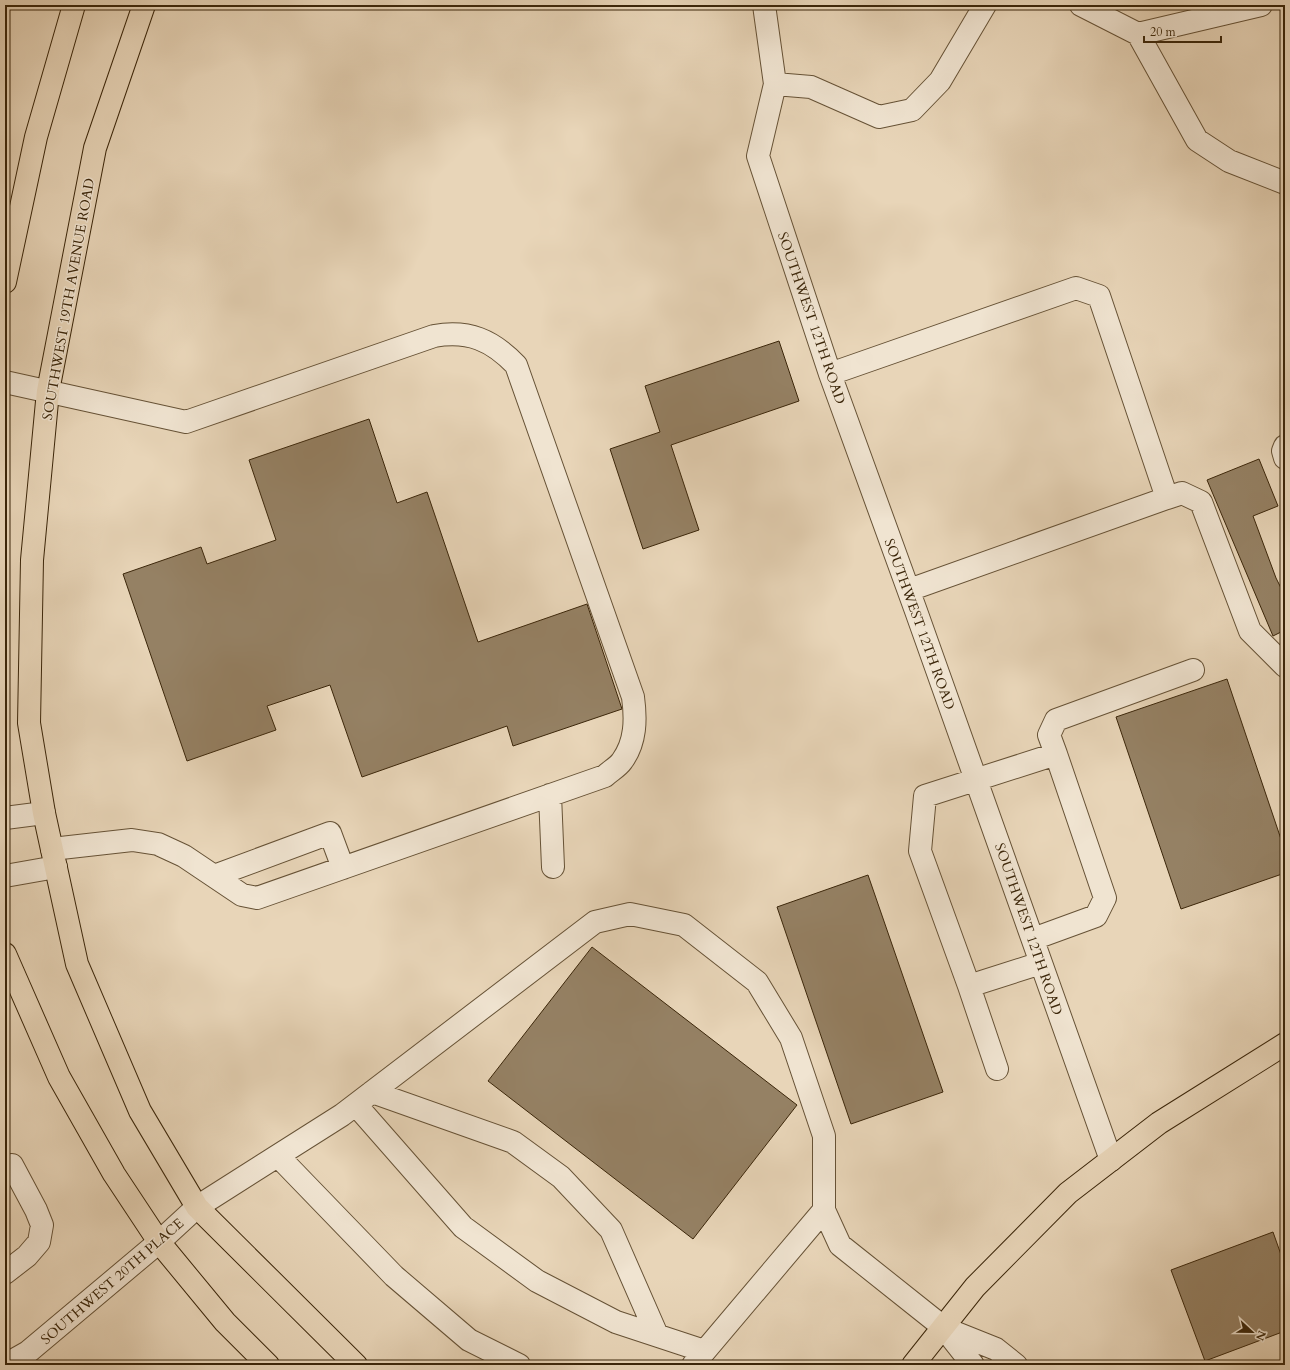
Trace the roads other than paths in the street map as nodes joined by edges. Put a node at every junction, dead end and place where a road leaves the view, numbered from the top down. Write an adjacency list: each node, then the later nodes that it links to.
1 (74, 5): 10 (main road)
2 (144, 5): 13 (main road, SOUTHWEST 19TH AVENUE ROAD)
3 (764, 5): 8 (street)
4 (985, 5): 8 (street)
5 (1081, 5): 7 (street)
6 (1261, 5): 7 (street)
7 (1138, 34): 9 (street)
8 (775, 84): 11 (street, SOUTHWEST 12TH ROAD)
9 (1285, 183)
10 (5, 282)
11 (830, 374): 16 (street); 17 (street, SOUTHWEST 12TH ROAD)
12 (5, 382): 13 (street)
13 (48, 391): 22 (street); 23 (main road, SOUTHWEST 19TH AVENUE ROAD)
14 (1285, 446): 15 (street)
15 (1285, 458)
16 (1167, 498): 17 (street); 18 (street)
17 (909, 590): 21 (street, SOUTHWEST 12TH ROAD)
18 (1285, 666)
19 (1192, 670): 20 (street)
20 (1056, 754): 21 (street); 30 (street)
21 (976, 779): 30 (street, SOUTHWEST 12TH ROAD); 33 (street)
22 (550, 795): 26 (street); 27 (street)
23 (44, 813): 24 (street); 25 (main road, SOUTHWEST 19TH AVENUE ROAD)
24 (5, 818)
25 (54, 858): 28 (street); 29 (street); 40 (main road, SOUTHWEST 19TH AVENUE ROAD)
26 (552, 867)
27 (343, 868): 29 (street); 29 (street)
28 (5, 876)
29 (214, 876)
30 (1033, 939): 32 (street, SOUTHWEST 12TH ROAD)
31 (5, 954): 42 (main road)
32 (1041, 963): 33 (street); 38 (street, SOUTHWEST 12TH ROAD)
33 (969, 986): 35 (street)
34 (1285, 1044): 38 (main road)
35 (997, 1069)
36 (364, 1099): 37 (street, SOUTHWEST 20TH PLACE); 41 (street, SOUTHWEST 20TH PLACE); 45 (street); 45 (street)
37 (278, 1156): 40 (street, SOUTHWEST 20TH PLACE); 51 (street)
38 (1111, 1160): 44 (main road)
39 (12, 1165): 43 (street)
40 (197, 1207): 42 (street, SOUTHWEST 20TH PLACE); 50 (main road, SOUTHWEST 19TH AVENUE ROAD)
41 (824, 1210): 44 (street); 46 (street)
42 (159, 1242): 47 (street, SOUTHWEST 20TH PLACE); 49 (main road)
43 (5, 1272)
44 (943, 1327): 52 (main road); 53 (street); 54 (street)
45 (657, 1336): 46 (street)
46 (699, 1358)
47 (31, 1359): 48 (street, SOUTHWEST 20TH PLACE)
48 (5, 1365)
49 (268, 1365)
50 (356, 1365)
51 (518, 1365)
52 (913, 1365)
53 (973, 1365)
54 (1016, 1365)

